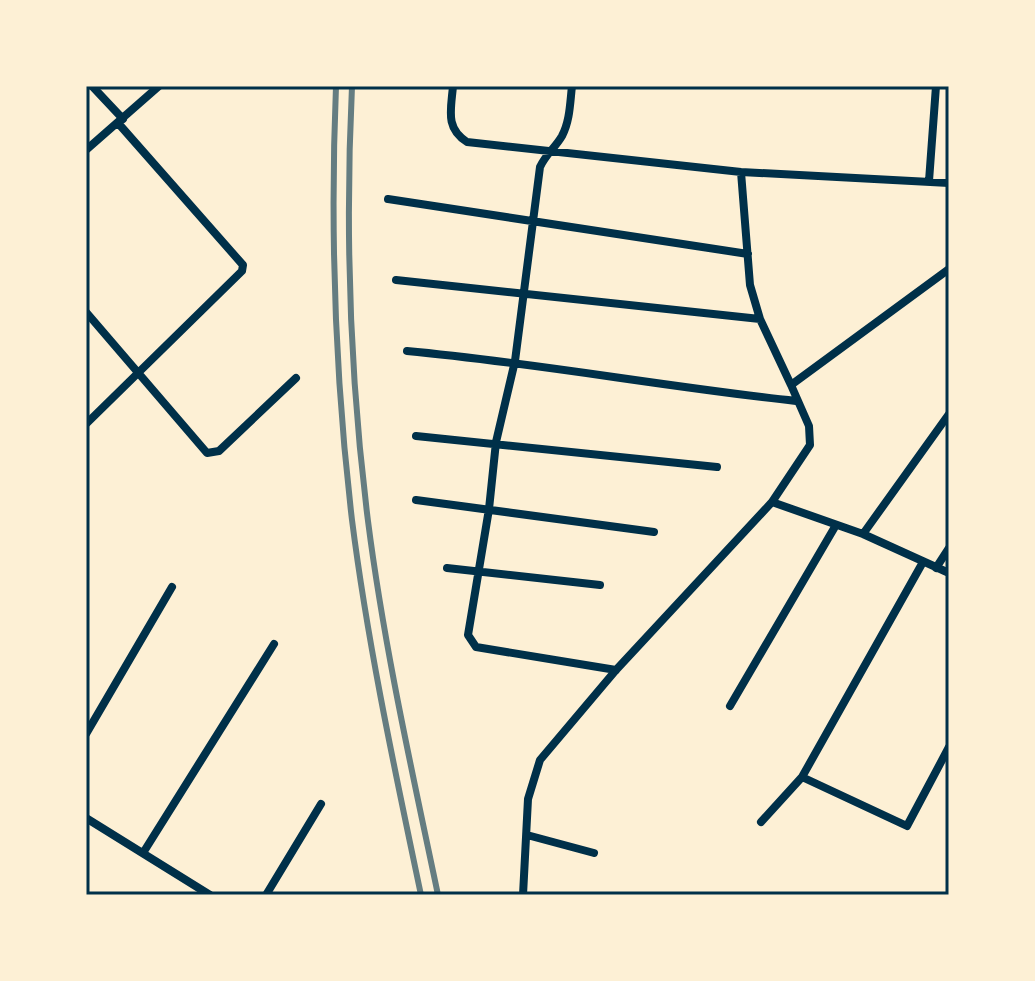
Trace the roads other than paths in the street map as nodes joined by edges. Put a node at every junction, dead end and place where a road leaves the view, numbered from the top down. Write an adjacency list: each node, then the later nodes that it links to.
1 (92, 86): 6 (street)
2 (159, 86): 6 (street)
3 (453, 86): 8 (street)
4 (572, 86): 8 (street)
5 (936, 86): 10 (street)
6 (120, 121): 7 (street); 22 (street)
7 (86, 150)
8 (547, 151): 9 (street); 13 (street)
9 (741, 172): 10 (street); 14 (street)
10 (929, 181): 11 (street)
11 (949, 183)
12 (388, 199): 13 (street)
13 (530, 222): 14 (street); 17 (street)
14 (748, 254): 19 (street)
15 (949, 269): 24 (street)
16 (396, 280): 17 (street)
17 (522, 295): 19 (street); 21 (street)
18 (86, 312): 22 (street)
19 (760, 319): 24 (street)
20 (407, 351): 21 (street)
21 (515, 361): 25 (street); 29 (street)
22 (137, 370): 23 (street); 27 (street)
23 (296, 378)
24 (791, 385): 25 (street)
25 (796, 401): 32 (street)
26 (949, 414): 36 (street)
27 (87, 422)
28 (416, 436): 29 (street)
29 (496, 442): 30 (street); 33 (street)
30 (717, 467)
31 (416, 500): 33 (street)
32 (772, 502): 34 (street); 46 (street)
33 (489, 509): 35 (street); 41 (street)
34 (836, 525): 36 (street); 47 (street)
35 (654, 532)
36 (863, 534): 38 (street)
37 (949, 548): 40 (street)
38 (923, 562): 40 (street); 50 (street)
39 (447, 568): 41 (street)
40 (936, 568): 42 (street)
41 (477, 572): 43 (street); 46 (street)
42 (949, 573)
43 (600, 585)
44 (172, 587): 48 (street)
45 (274, 644): 55 (street)
46 (616, 670): 54 (street)
47 (730, 706)
48 (86, 734)
49 (949, 749): 50 (street)
50 (802, 777): 53 (street)
51 (321, 804): 58 (street)
52 (86, 818): 55 (street)
53 (761, 822)
54 (527, 835): 56 (street); 59 (street)
55 (143, 853): 57 (street)
56 (594, 853)
57 (210, 895)
58 (266, 895)
59 (523, 895)

